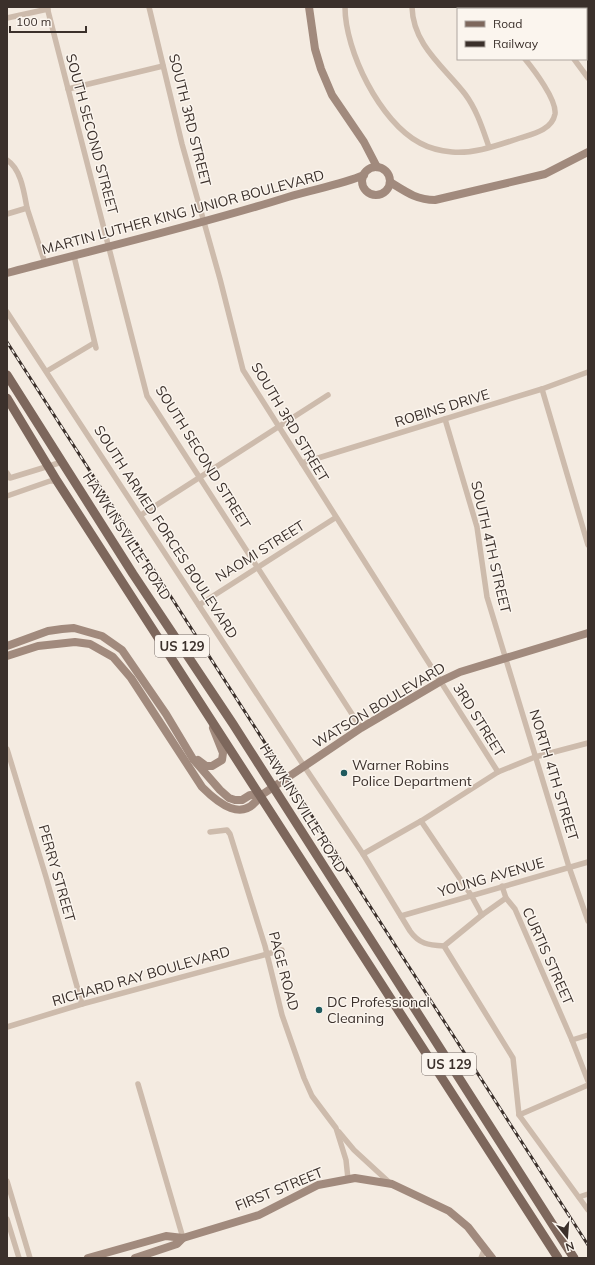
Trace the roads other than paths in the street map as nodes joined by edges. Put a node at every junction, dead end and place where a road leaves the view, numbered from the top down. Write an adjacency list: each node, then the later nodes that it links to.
1 (149, 7): 9 (street, SOUTH 3RD STREET)
2 (309, 7): 15 (street)
3 (345, 7): 12 (street)
4 (412, 7): 12 (street)
5 (47, 8): 6 (street); 11 (street, SOUTH SECOND STREET)
6 (7, 18)
7 (526, 60): 12 (street)
8 (575, 60): 10 (street)
9 (163, 66): 11 (street); 23 (street, SOUTH 3RD STREET)
10 (588, 78)
11 (68, 89): 24 (street, SOUTH SECOND STREET)
12 (489, 147)
13 (588, 152): 20 (street)
14 (7, 160): 21 (street)
15 (370, 170): 16 (street); 17 (street, MARTIN LUTHER KING JUNIOR BOULEVARD); 18 (street)
16 (390, 182): 19 (street); 20 (street)
17 (343, 183): 18 (street, MARTIN LUTHER KING JUNIOR BOULEVARD); 23 (street, MARTIN LUTHER KING JUNIOR BOULEVARD)
18 (364, 188): 19 (street)
19 (386, 192): 20 (street)
20 (408, 194)
21 (27, 208): 22 (street); 26 (street)
22 (7, 214)
23 (204, 222): 24 (street, MARTIN LUTHER KING JUNIOR BOULEVARD); 36 (street, SOUTH 3RD STREET)
24 (109, 246): 25 (street, MARTIN LUTHER KING JUNIOR BOULEVARD); 41 (street, SOUTH SECOND STREET)
25 (74, 256): 26 (street, MARTIN LUTHER KING JUNIOR BOULEVARD); 29 (street)
26 (45, 263): 27 (street, MARTIN LUTHER KING JUNIOR BOULEVARD)
27 (7, 273)
28 (7, 312): 29 (street, SOUTH ARMED FORCES BOULEVARD)
29 (47, 371): 44 (street, SOUTH ARMED FORCES BOULEVARD)
30 (588, 372): 32 (street, ROBINS DRIVE)
31 (7, 375): 37 (main road, HAWKINSVILLE ROAD / US 129)
32 (542, 389): 35 (street, ROBINS DRIVE); 46 (street)
33 (328, 395): 36 (street)
34 (7, 398): 39 (main road, HAWKINSVILLE ROAD / US 129)
35 (445, 419): 38 (street, ROBINS DRIVE); 52 (street, SOUTH 4TH STREET)
36 (278, 426): 38 (street, SOUTH 3RD STREET); 41 (street)
37 (62, 462): 39 (street); 63 (main road, HAWKINSVILLE ROAD / US 129)
38 (302, 463): 45 (street, SOUTH 3RD STREET)
39 (48, 466): 40 (street); 42 (main road, HAWKINSVILLE ROAD / US 129)
40 (7, 473)
41 (200, 478): 44 (street); 47 (street, SOUTH SECOND STREET)
42 (57, 481): 43 (street); 54 (main road, HAWKINSVILLE ROAD / US 129)
43 (7, 496)
44 (141, 515): 48 (street, SOUTH ARMED FORCES BOULEVARD)
45 (335, 518): 47 (street, NAOMI STREET); 53 (street, SOUTH 3RD STREET)
46 (588, 545)
47 (258, 567): 48 (street, NAOMI STREET); 55 (street, SOUTH SECOND STREET)
48 (199, 605): 61 (street, SOUTH ARMED FORCES BOULEVARD)
49 (588, 634): 52 (street, WATSON BOULEVARD)
50 (7, 646): 57 (street, WATSON BOULEVARD)
51 (7, 656): 64 (street, WATSON BOULEVARD)
52 (507, 658): 53 (street, WATSON BOULEVARD); 59 (street, NORTH 4TH STREET)
53 (441, 681): 55 (street, WATSON BOULEVARD); 62 (street, 3RD STREET)
54 (201, 704): 57 (street); 64 (main road, HAWKINSVILLE ROAD / US 129)
55 (361, 728): 61 (street, WATSON BOULEVARD)
56 (588, 742): 59 (street)
57 (185, 744): 64 (street, WATSON BOULEVARD)
58 (7, 749): 60 (street, PERRY STREET)
59 (535, 757): 62 (street); 69 (street, NORTH 4TH STREET)
60 (9, 766): 79 (street, PERRY STREET)
61 (304, 766): 63 (street, WATSON BOULEVARD); 67 (street, SOUTH ARMED FORCES BOULEVARD)
62 (498, 772): 65 (street)
63 (273, 787): 64 (street, WATSON BOULEVARD); 105 (main road, HAWKINSVILLE ROAD / US 129)
64 (260, 796): 104 (main road, HAWKINSVILLE ROAD / US 129)
65 (421, 821): 67 (street); 71 (street)
66 (210, 832): 78 (street, PAGE ROAD)
67 (363, 854): 74 (street, SOUTH ARMED FORCES BOULEVARD)
68 (588, 862): 69 (street, YOUNG AVENUE)
69 (569, 867): 70 (street, YOUNG AVENUE); 75 (street, NORTH 4TH STREET)
70 (502, 886): 71 (street, YOUNG AVENUE); 72 (street, CURTIS STREET)
71 (471, 895): 73 (street); 74 (street, YOUNG AVENUE)
72 (506, 898): 73 (street); 82 (street, CURTIS STREET)
73 (482, 915): 76 (street)
74 (402, 916): 76 (street, SOUTH ARMED FORCES BOULEVARD)
75 (588, 921)
76 (444, 946): 86 (street)
77 (282, 950): 78 (street, RICHARD RAY BOULEVARD)
78 (267, 954): 79 (street, RICHARD RAY BOULEVARD); 87 (street, PAGE ROAD)
79 (82, 1004): 80 (street, RICHARD RAY BOULEVARD)
80 (7, 1027)
81 (588, 1035): 82 (street)
82 (572, 1040): 83 (street, CURTIS STREET)
83 (588, 1081)
84 (138, 1084): 95 (street)
85 (588, 1085): 86 (street)
86 (519, 1114): 92 (street)
87 (336, 1128): 88 (street, PAGE ROAD); 90 (street, PAGE ROAD)
88 (348, 1179): 90 (street, FIRST STREET); 95 (street, FIRST STREET)
89 (7, 1181): 98 (street)
90 (392, 1184): 96 (street, FIRST STREET)
91 (588, 1194): 92 (street)
92 (579, 1197): 93 (street)
93 (588, 1210)
94 (7, 1219): 97 (street)
95 (184, 1238): 99 (street, FIRST STREET); 100 (street, FIRST STREET)
96 (485, 1248): 101 (street); 102 (street, FIRST STREET); 103 (street, FIRST STREET)
97 (18, 1258)
98 (30, 1258)
99 (88, 1258)
100 (135, 1258)
101 (480, 1258)
102 (492, 1258)
103 (497, 1258)
104 (558, 1258)
105 (574, 1258)

